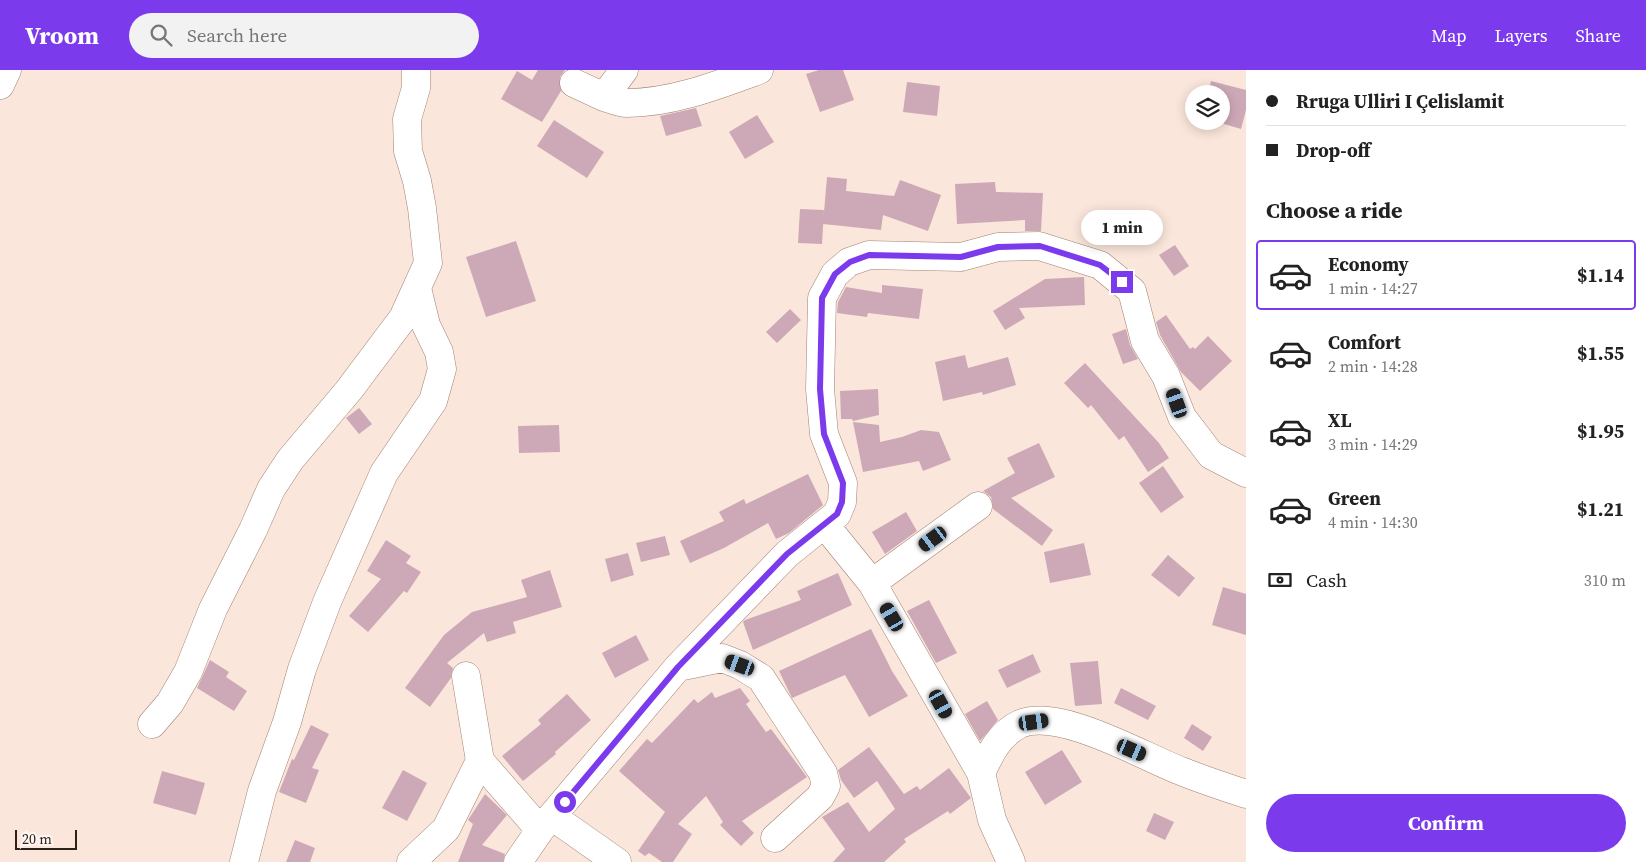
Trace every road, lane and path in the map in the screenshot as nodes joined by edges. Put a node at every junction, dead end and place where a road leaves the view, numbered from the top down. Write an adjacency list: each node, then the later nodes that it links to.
1 (7, 70): 6 (street)
2 (416, 70): 8 (street)
3 (624, 70): 7 (street)
4 (759, 70): 7 (street)
5 (574, 83): 7 (street)
6 (0, 85)
7 (604, 98)
8 (417, 288): 15 (street); 21 (street)
9 (1246, 473): 11 (street)
10 (978, 506): 12 (street)
11 (825, 525): 12 (street); 13 (street)
12 (872, 583): 17 (street)
13 (678, 667): 19 (street); 20 (street)
14 (466, 676): 16 (street)
15 (152, 724)
16 (480, 761): 19 (street); 22 (street)
17 (980, 773): 18 (street); 25 (street)
18 (1246, 794)
19 (547, 824): 23 (street); 24 (street)
20 (775, 838)
21 (244, 862)
22 (411, 862)
23 (518, 862)
24 (617, 862)
25 (1011, 862)

